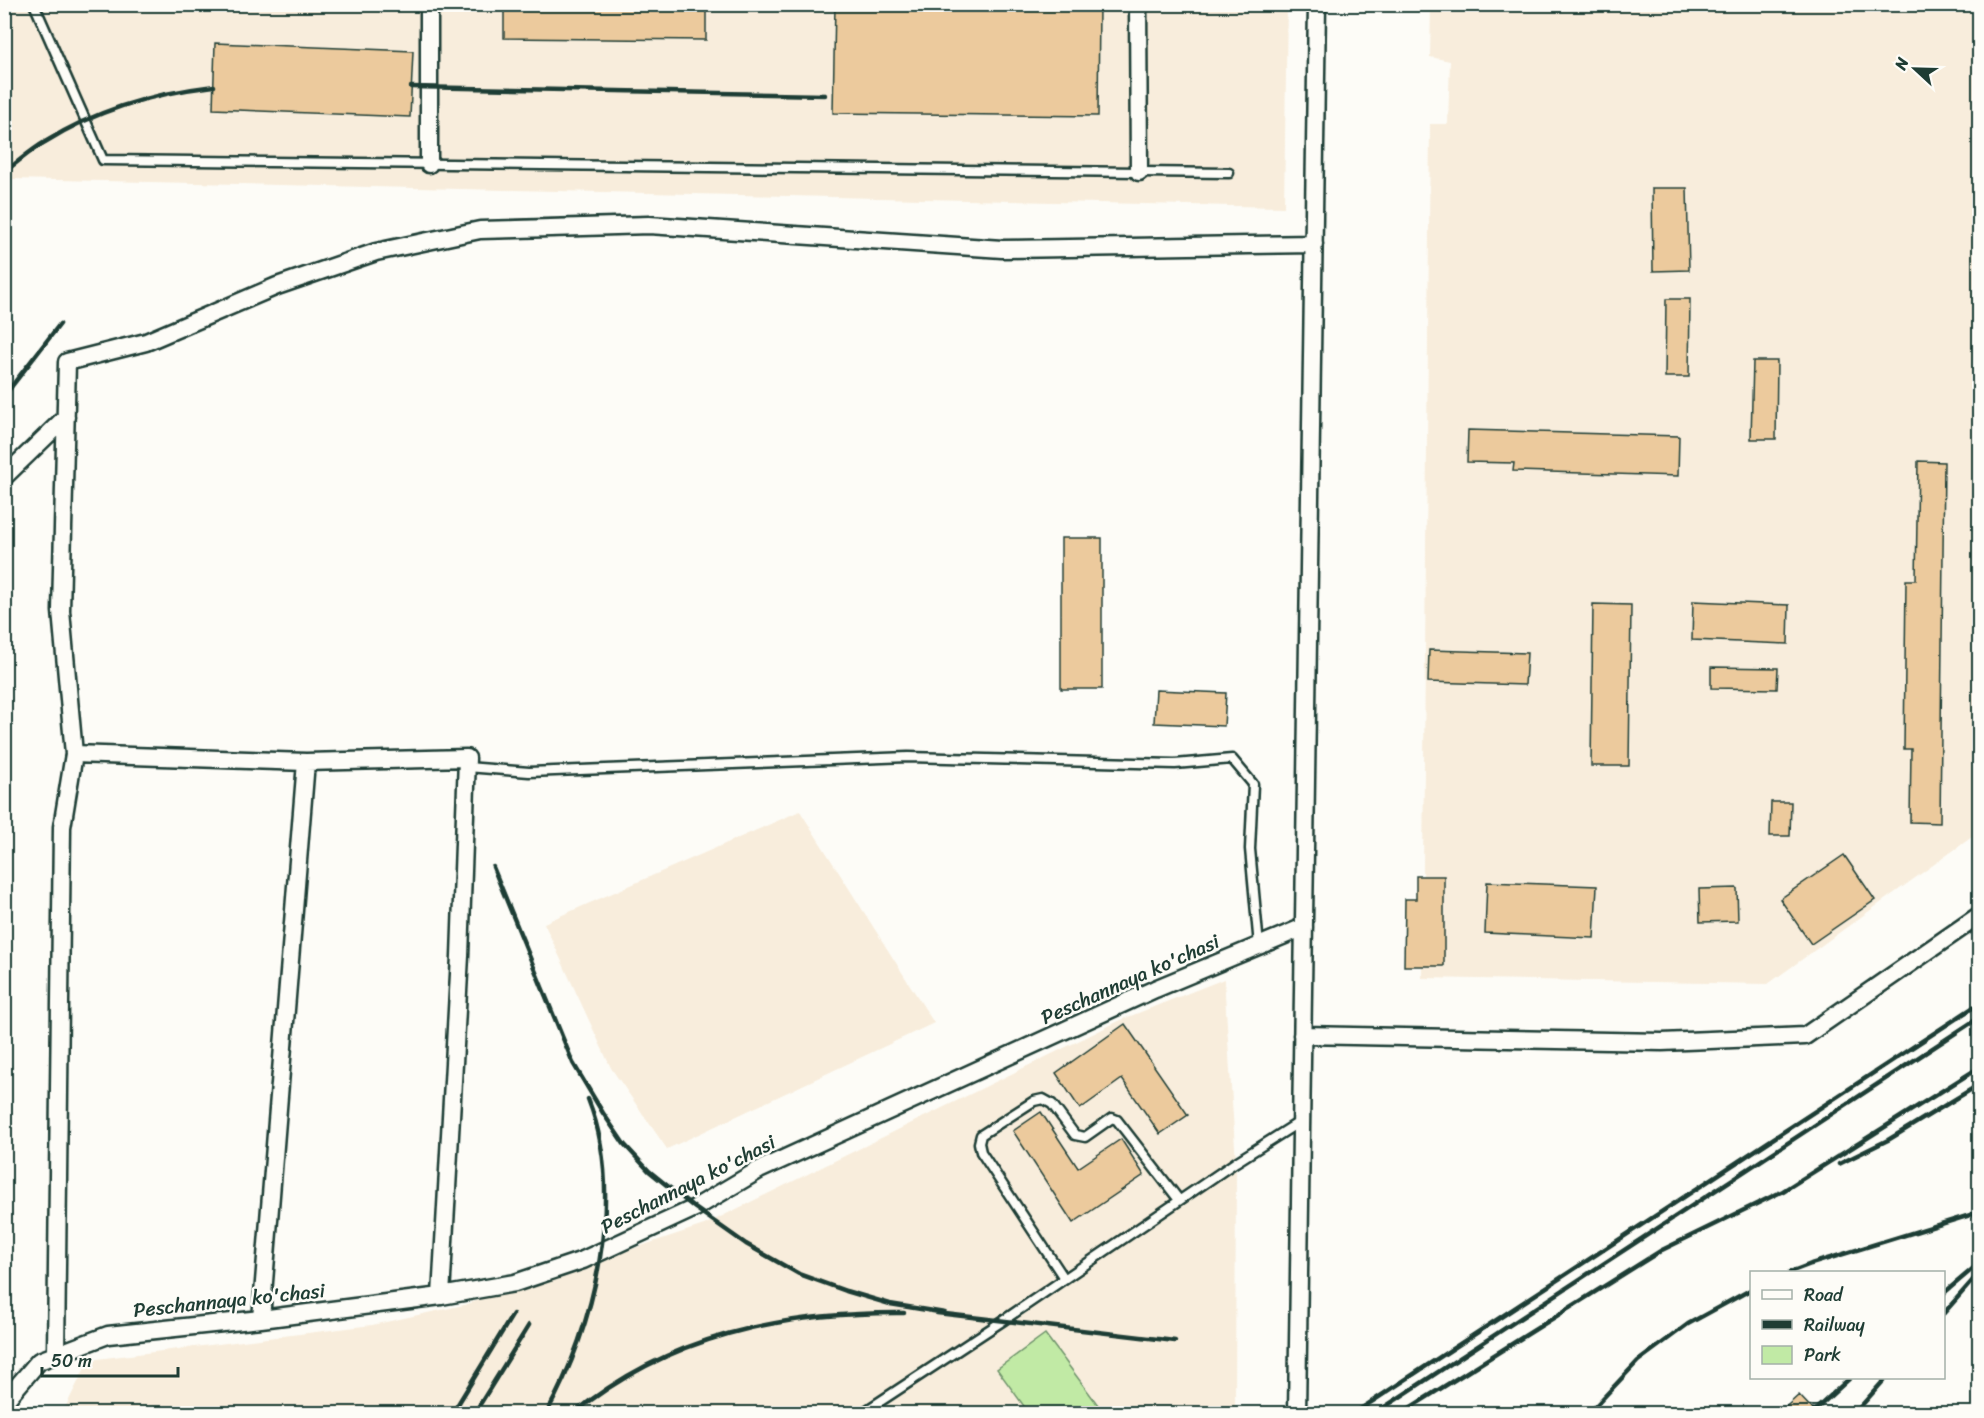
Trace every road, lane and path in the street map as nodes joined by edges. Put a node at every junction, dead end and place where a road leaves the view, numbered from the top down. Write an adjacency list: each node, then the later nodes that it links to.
1 (34, 4): 5 (lane)
2 (429, 4): 5 (street)
3 (1138, 4): 6 (street)
4 (1317, 4): 8 (street)
5 (429, 164): 6 (lane)
6 (1139, 172): 7 (lane)
7 (1229, 173)
8 (1314, 244): 9 (street); 15 (street)
9 (66, 417): 10 (street); 11 (street)
10 (4, 477)
11 (74, 754): 12 (street); 23 (street)
12 (306, 762): 13 (street); 22 (street)
13 (467, 766): 16 (lane); 21 (street)
14 (1980, 915): 17 (street)
15 (1304, 927): 16 (street, Peschannaya ko'chasi); 17 (street)
16 (1260, 946): 21 (street, Peschannaya ko'chasi)
17 (1302, 1035): 18 (street)
18 (1301, 1121): 19 (lane); 26 (street)
19 (1179, 1200): 20 (lane); 20 (lane)
20 (1065, 1278): 25 (lane)
21 (441, 1296): 22 (street, Peschannaya ko'chasi)
22 (261, 1319): 23 (street, Peschannaya ko'chasi)
23 (56, 1353): 24 (street, Peschannaya ko'chasi)
24 (4, 1402)
25 (861, 1413)
26 (1297, 1413)

